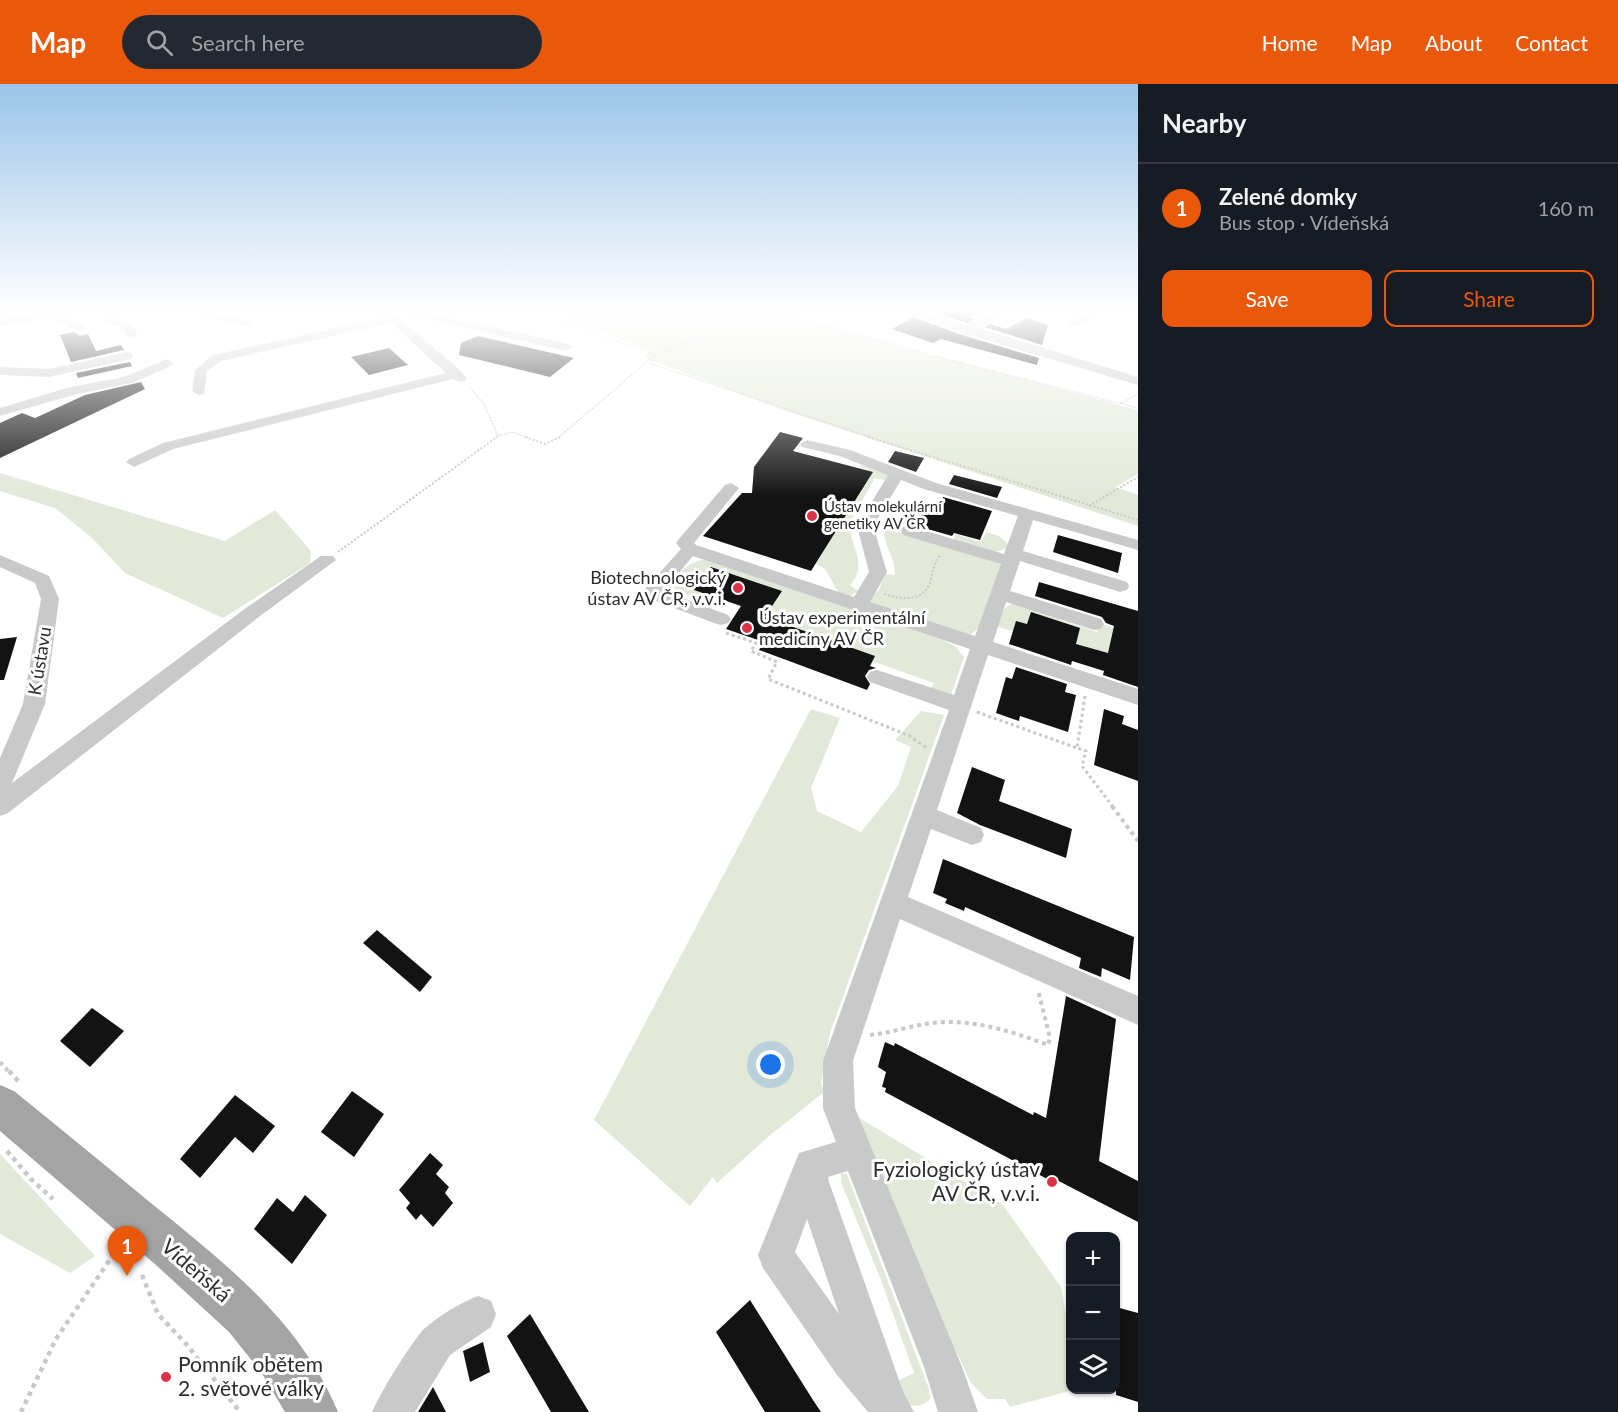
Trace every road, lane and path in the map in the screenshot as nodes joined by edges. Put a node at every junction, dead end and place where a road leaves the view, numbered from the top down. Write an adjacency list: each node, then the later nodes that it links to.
1 (143, 373): 14 (street)
2 (201, 373): 10 (street)
3 (455, 373): 8 (street)
4 (634, 373): 15 (path)
5 (677, 373): 21 (path)
6 (1002, 373): 12 (path)
7 (1110, 373): 9 (street)
8 (458, 376): 15 (path); 17 (street)
9 (1138, 381)
10 (199, 391)
11 (1138, 394): 12 (path)
12 (1121, 403): 13 (path)
13 (1138, 408)
14 (0, 412)
15 (498, 436): 30 (path)
16 (807, 444): 18 (street)
17 (134, 462)
18 (897, 474): 22 (street); 32 (street)
19 (1138, 477): 21 (path)
20 (731, 488): 26 (street)
21 (1089, 506): 23 (path)
22 (1028, 514): 25 (street); 28 (street)
23 (1138, 520)
24 (909, 531): 28 (street)
25 (1138, 545)
26 (690, 549): 34 (street); 35 (street)
27 (944, 554): 32 (path)
28 (1012, 558): 31 (street); 33 (street)
29 (0, 560): 44 (street, K ústavu)
30 (327, 560): 45 (street)
31 (1120, 586)
32 (868, 588): 34 (street)
33 (1000, 594): 36 (street); 37 (street)
34 (858, 606): 37 (street)
35 (721, 619): 43 (path)
36 (1094, 624)
37 (981, 647): 39 (street); 41 (street)
38 (877, 676): 41 (street)
39 (1085, 680): 40 (street); 42 (path)
40 (1138, 698)
41 (961, 706): 42 (path); 46 (street)
42 (1077, 748): 48 (path)
43 (934, 753)
44 (0, 785)
45 (0, 806)
46 (923, 815): 47 (street); 49 (street)
47 (972, 835)
48 (1138, 841)
49 (892, 903): 50 (street); 52 (street)
50 (1032, 964): 51 (street); 52 (path)
51 (1138, 1011)
52 (847, 1034): 55 (street)
53 (0, 1105): 61 (main road, Vídeňská)
54 (0, 1143): 57 (path)
55 (855, 1153): 56 (street); 66 (street)
56 (811, 1165): 65 (street); 65 (street)
57 (53, 1199)
58 (115, 1252): 62 (path)
59 (142, 1275): 63 (path)
60 (478, 1314): 64 (street)
61 (310, 1410)
62 (21, 1412)
63 (240, 1412)
64 (392, 1412)
65 (895, 1412)
66 (958, 1412)

